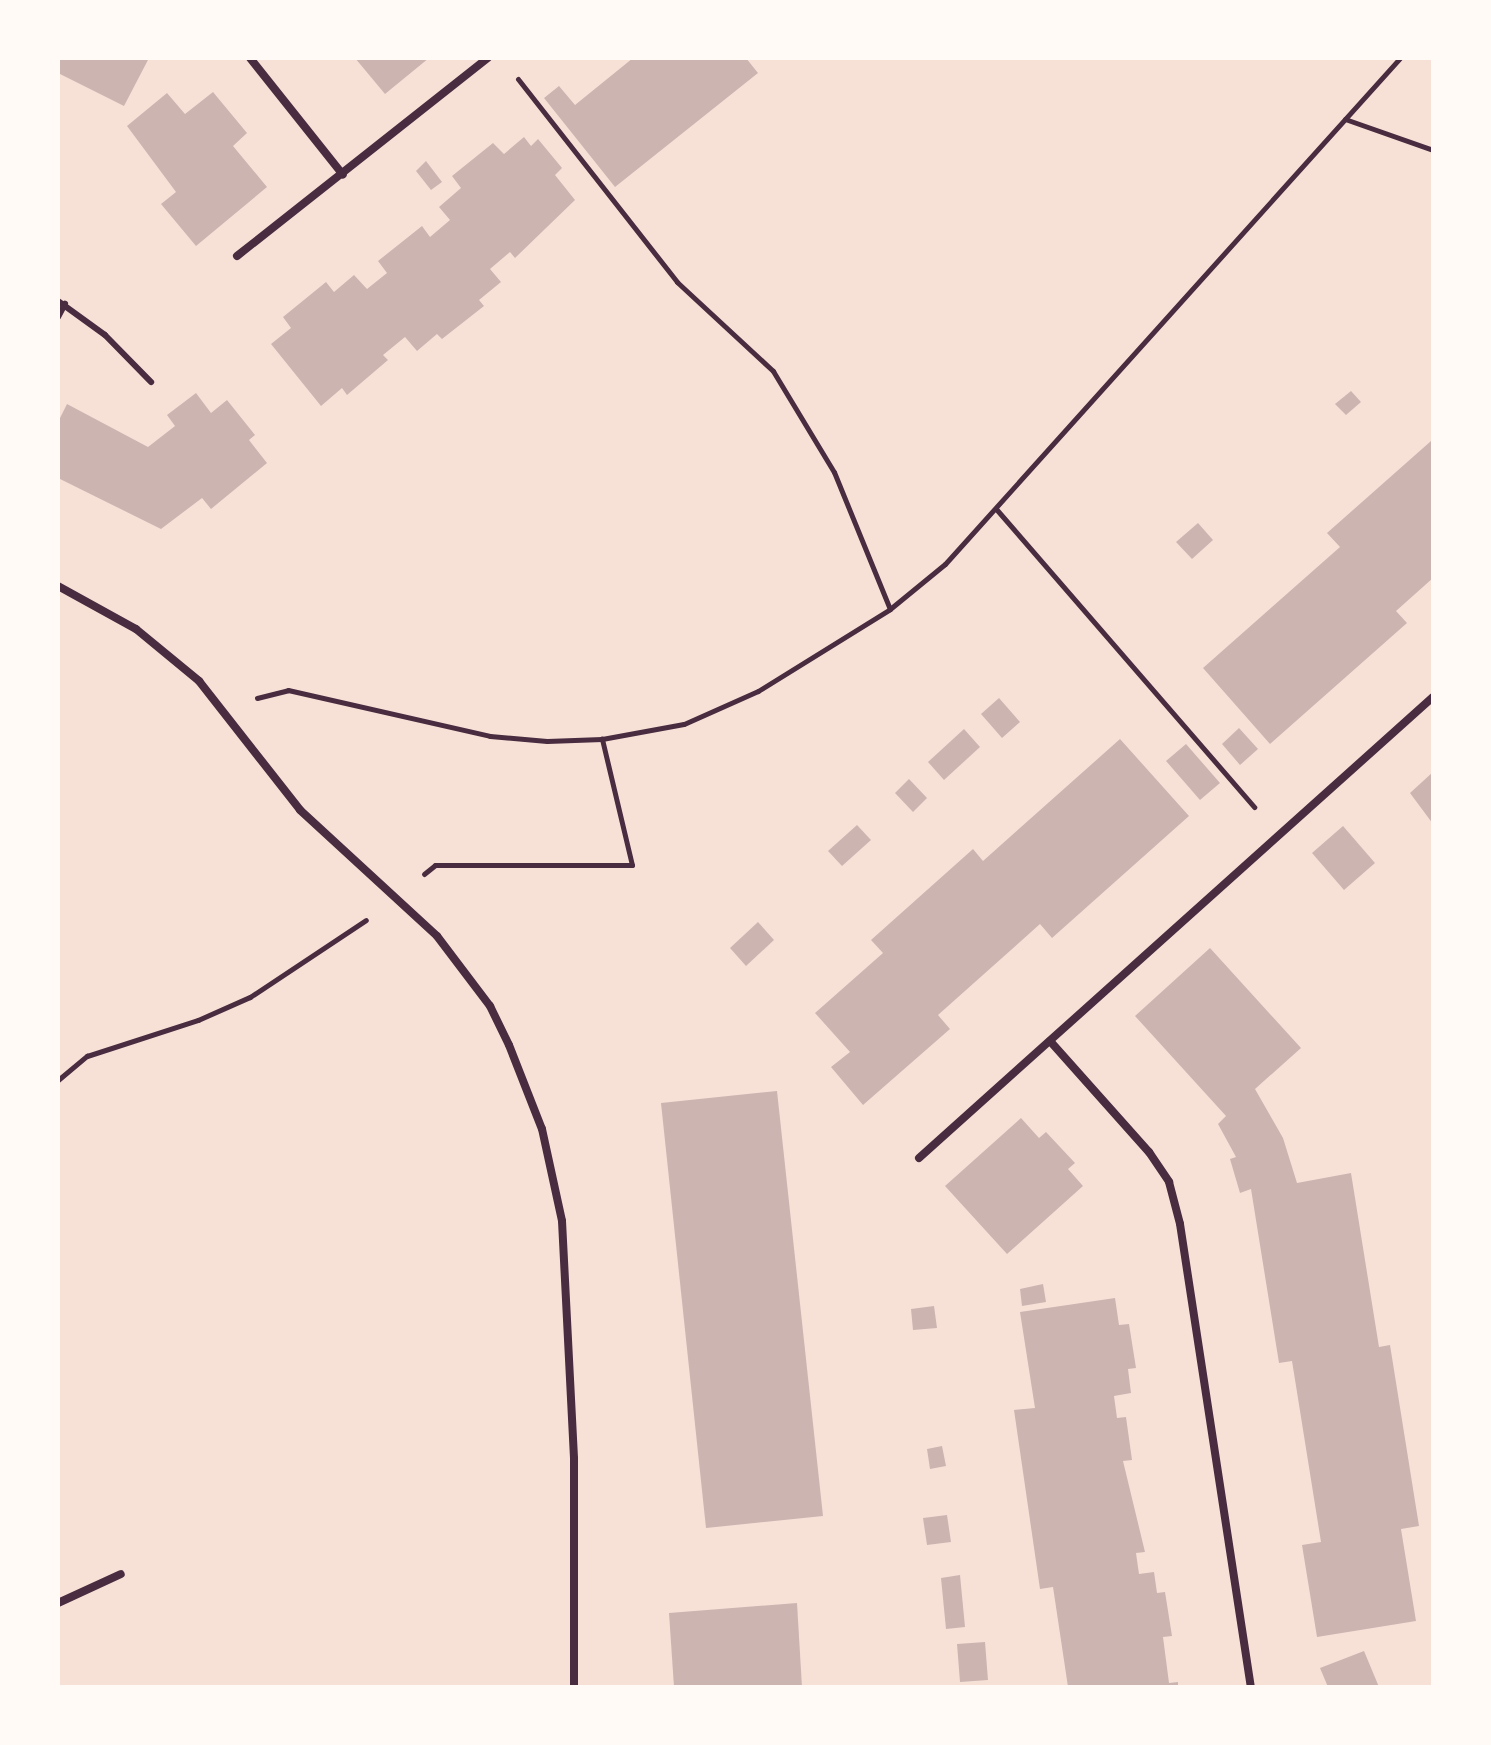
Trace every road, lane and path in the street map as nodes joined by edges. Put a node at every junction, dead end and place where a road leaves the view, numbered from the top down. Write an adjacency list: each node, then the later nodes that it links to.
1 (250, 58): 7 (street)
2 (488, 58): 7 (street)
3 (1400, 58): 5 (path)
4 (512, 70): 14 (path)
5 (1345, 119): 6 (path); 12 (path)
6 (1433, 150)
7 (343, 175): 8 (street)
8 (237, 256)
9 (61, 302): 10 (lane); 11 (lane)
10 (58, 317)
11 (151, 382)
12 (997, 510): 14 (path); 17 (path)
13 (58, 586): 16 (street)
14 (890, 609): 16 (path)
15 (1433, 697): 17 (street)
16 (222, 707): 22 (street)
17 (1279, 835): 18 (street)
18 (1050, 1041): 19 (street); 23 (street)
19 (919, 1158)
20 (121, 1574): 21 (street)
21 (58, 1603)
22 (574, 1687)
23 (1251, 1687)

